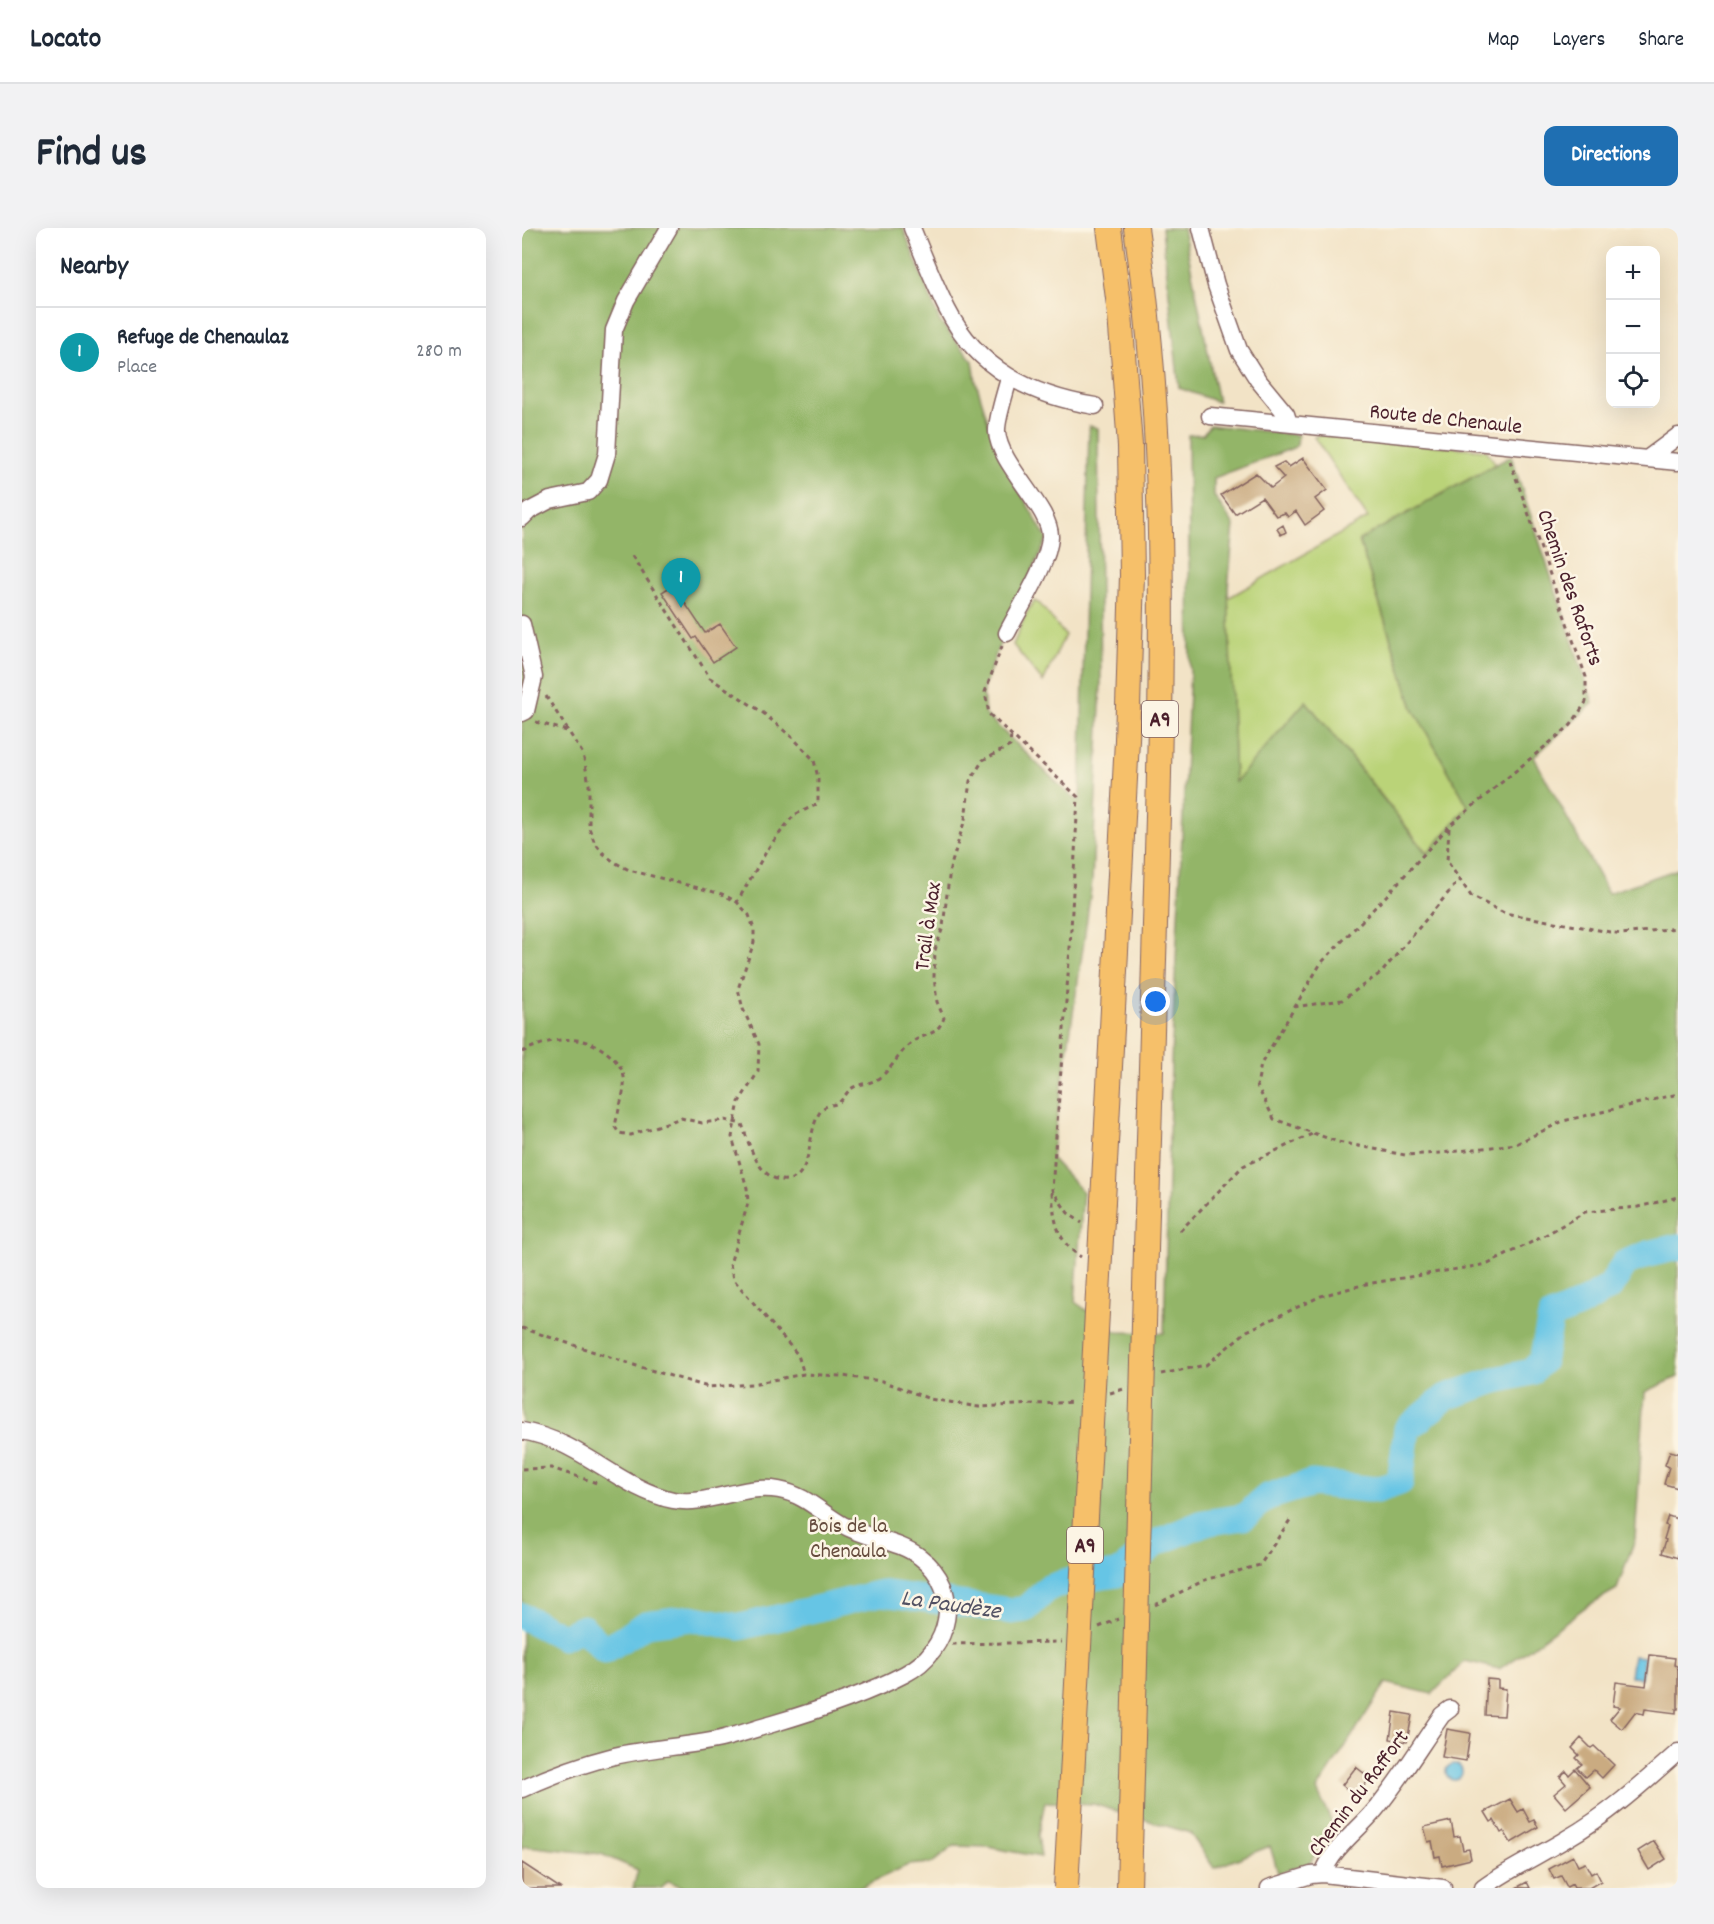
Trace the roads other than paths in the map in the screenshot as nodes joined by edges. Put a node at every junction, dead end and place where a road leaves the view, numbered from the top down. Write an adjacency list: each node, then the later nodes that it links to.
1 (669, 228): 13 (street)
2 (912, 228): 6 (street)
3 (1109, 228): 22 (highway, A9, bridge)
4 (1137, 228): 23 (highway, A9, bridge)
5 (1201, 228): 9 (street)
6 (1009, 378): 7 (street); 15 (street)
7 (1095, 406)
8 (1210, 416): 9 (street, Route de Chenaule)
9 (1289, 423): 11 (street, Route de Chenaule)
10 (1678, 436): 11 (street)
11 (1647, 459): 12 (street, Route de Chenaule)
12 (1678, 462)
13 (522, 518)
14 (522, 624): 16 (street)
15 (1007, 633)
16 (528, 717)
17 (522, 1431): 20 (street)
18 (1450, 1709): 21 (street, Chemin du Raffort)
19 (1678, 1752): 26 (street)
20 (522, 1789)
21 (1323, 1874): 24 (street); 25 (street)
22 (1066, 1888)
23 (1129, 1888)
24 (1269, 1888)
25 (1443, 1888)
26 (1483, 1888)

